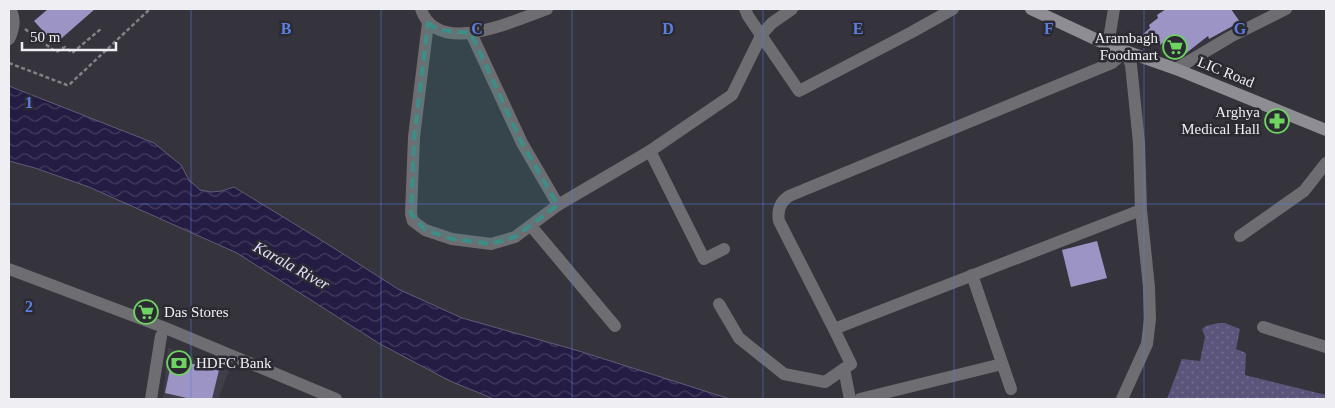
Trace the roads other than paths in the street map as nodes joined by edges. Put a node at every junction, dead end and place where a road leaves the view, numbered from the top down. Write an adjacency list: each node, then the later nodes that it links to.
1 (421, 9): 10 (street)
2 (547, 9): 11 (street)
3 (745, 9): 12 (street)
4 (792, 9): 12 (street)
5 (953, 9): 12 (street)
6 (1031, 9): 14 (main road, LIC Road)
7 (1114, 9): 14 (street)
8 (1286, 9): 16 (street)
9 (12, 15): 13 (street)
10 (428, 23): 11 (street); 22 (street)
11 (471, 33): 20 (street)
12 (762, 34): 18 (street)
13 (9, 39)
14 (1108, 45): 15 (main road, LIC Road)
15 (1126, 52): 16 (main road, LIC Road); 21 (street); 30 (street)
16 (1176, 69): 17 (main road, LIC Road)
17 (1326, 130)
18 (650, 152): 20 (street); 24 (street)
19 (1326, 163): 23 (street)
20 (558, 204): 22 (street)
21 (1141, 210): 26 (street); 41 (street)
22 (531, 226): 28 (street)
23 (1240, 236)
24 (724, 249)
25 (12, 274): 31 (street)
26 (972, 275): 30 (street); 33 (street)
27 (719, 304): 34 (street)
28 (615, 326)
29 (1263, 328): 32 (street)
30 (834, 329): 34 (street)
31 (162, 331): 36 (street); 37 (street); 38 (street)
32 (1326, 347)
33 (1002, 364): 35 (street); 40 (street)
34 (844, 369): 39 (street)
35 (1011, 389)
36 (151, 399)
37 (316, 399)
38 (335, 399)
39 (850, 399)
40 (860, 399)
41 (1122, 399)

